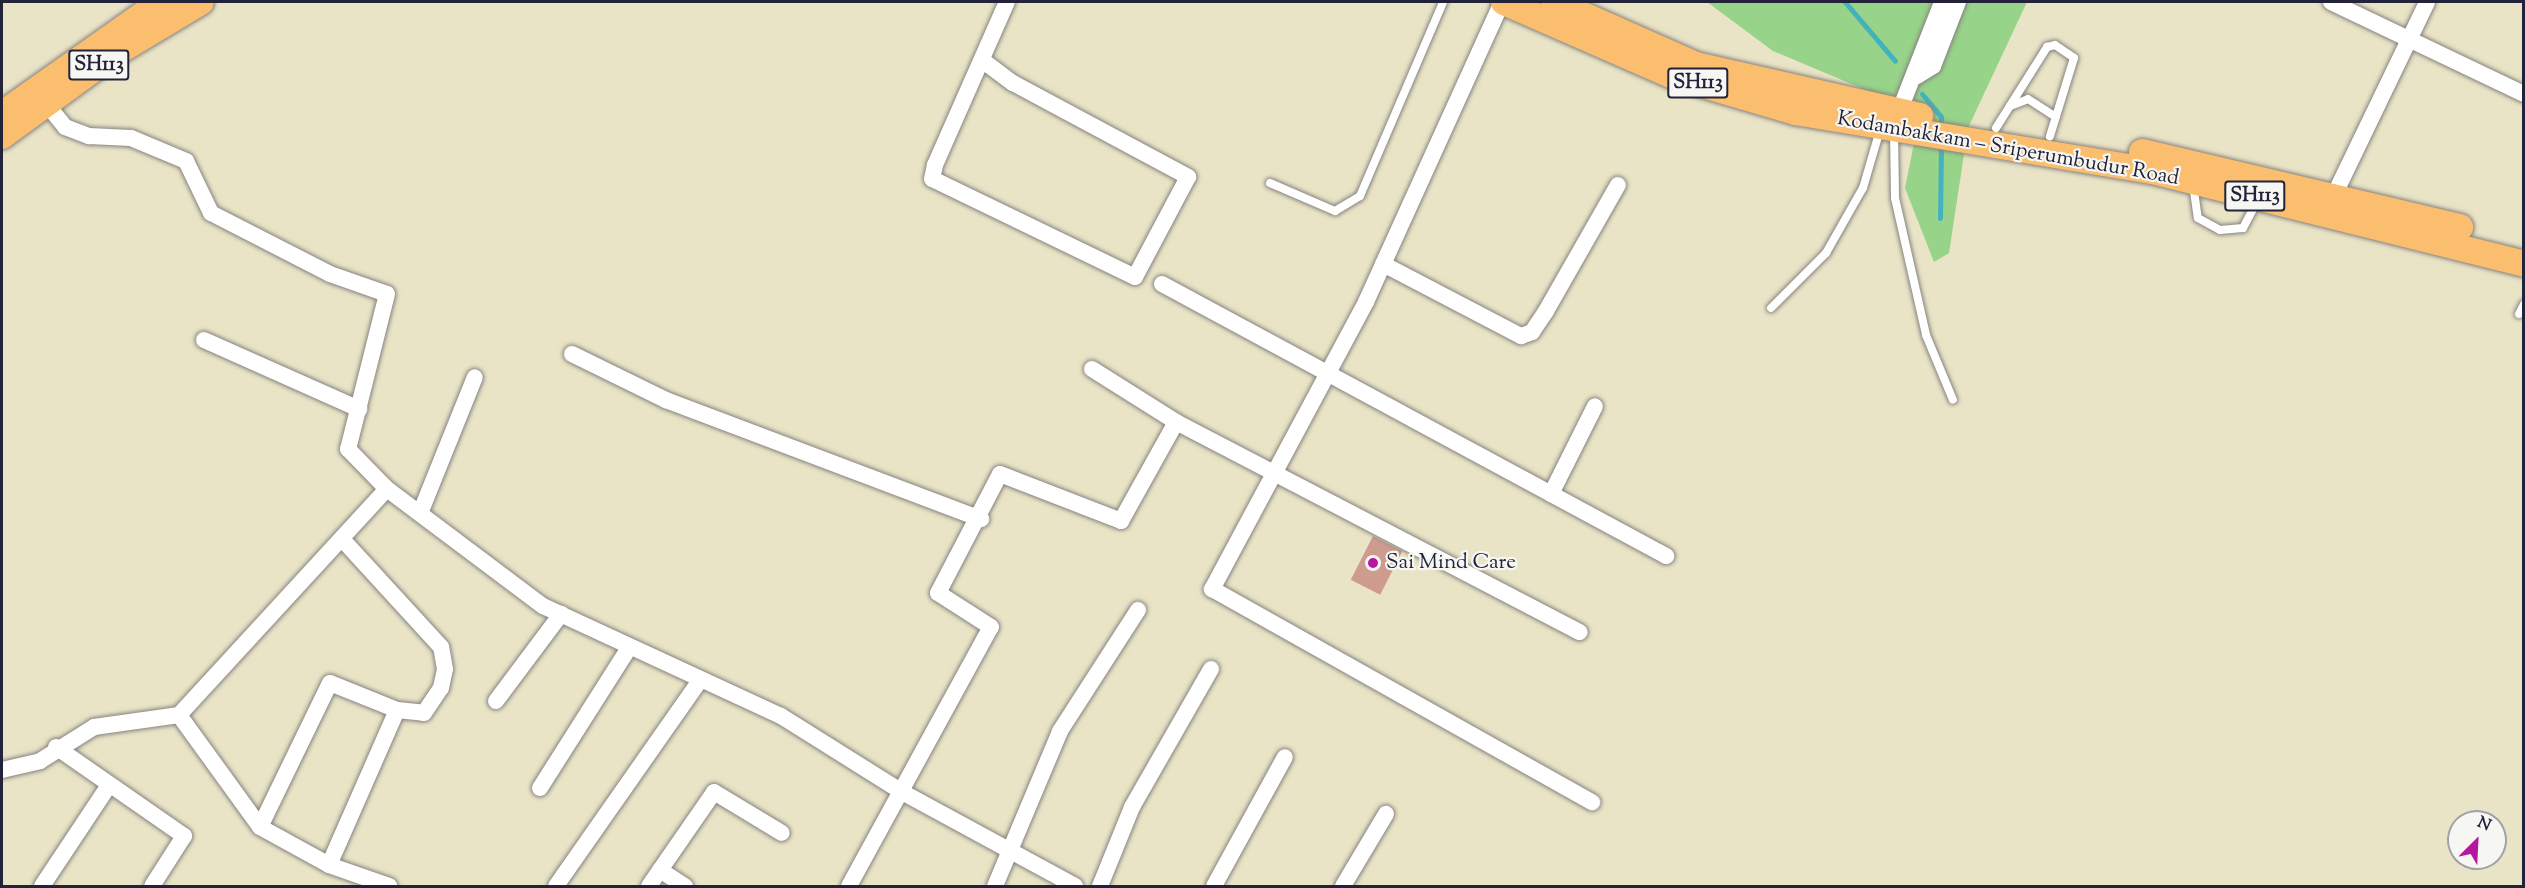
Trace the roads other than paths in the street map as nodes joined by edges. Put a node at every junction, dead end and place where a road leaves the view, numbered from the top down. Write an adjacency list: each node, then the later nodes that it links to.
1 (161, 2): 15 (main road, SH113)
2 (201, 2): 15 (main road, SH113)
3 (1007, 2): 13 (street)
4 (1443, 2): 22 (lane)
5 (1503, 2): 17 (main road, Kodambakkam – Sriperumbudur Road / SH113); 27 (street)
6 (1554, 2): 17 (main road, Kodambakkam – Sriperumbudur Road / SH113)
7 (1942, 2): 11 (street)
8 (1958, 2): 11 (street)
9 (2331, 2): 12 (street)
10 (2427, 2): 12 (street)
11 (1939, 28): 17 (street)
12 (2409, 39): 14 (street); 25 (street)
13 (982, 60): 13 (street)
14 (2523, 94)
15 (39, 95): 16 (main road, SH113); 20 (main road, SH113); 40 (street)
16 (2, 114)
17 (1896, 122): 18 (main road, Kodambakkam – Sriperumbudur Road / SH113); 31 (lane); 38 (lane)
18 (1994, 126): 19 (main road, Kodambakkam – Sriperumbudur Road / SH113); 19 (lane); 21 (main road, Kodambakkam – Sriperumbudur Road / SH113)
19 (2053, 127): 25 (main road, Kodambakkam – Sriperumbudur Road / SH113)
20 (2, 136)
21 (2194, 181): 24 (main road, Kodambakkam – Sriperumbudur Road / SH113); 24 (lane)
22 (1270, 183)
23 (1618, 184): 27 (street)
24 (2259, 196): 25 (main road, Kodambakkam – Sriperumbudur Road / SH113)
25 (2330, 203): 26 (main road, Kodambakkam – Sriperumbudur Road / SH113); 28 (main road, Kodambakkam – Sriperumbudur Road / SH113)
26 (2523, 245)
27 (1383, 264): 36 (street)
28 (2523, 264)
29 (1162, 284): 36 (street)
30 (2523, 304): 32 (lane)
31 (1771, 308)
32 (2519, 314)
33 (204, 340): 40 (street)
34 (572, 354): 46 (street)
35 (1092, 369): 41 (street)
36 (1327, 374): 42 (street); 44 (street)
37 (475, 377): 45 (street)
38 (1953, 400)
39 (1595, 406): 44 (street)
40 (359, 409): 43 (street)
41 (1176, 422): 42 (street); 46 (street)
42 (1277, 472): 51 (street); 64 (street)
43 (387, 489): 45 (street); 47 (street)
44 (1551, 494): 48 (street)
45 (421, 511): 50 (street)
46 (981, 519): 63 (street)
47 (343, 540): 56 (street); 57 (street)
48 (1666, 556)
49 (1138, 610): 68 (street)
50 (561, 614): 52 (street); 55 (street)
51 (1580, 632)
52 (629, 648): 54 (street); 62 (street)
53 (1211, 669): 80 (street)
54 (699, 682): 63 (street); 74 (street)
55 (496, 701)
56 (398, 710): 66 (street); 69 (street)
57 (179, 715): 58 (street); 66 (street)
58 (57, 747): 60 (street); 61 (street)
59 (1285, 757): 81 (street)
60 (2, 770)
61 (109, 785): 71 (street); 72 (street)
62 (540, 788)
63 (902, 792): 68 (street); 77 (street)
64 (1592, 802)
65 (1386, 814): 82 (street)
66 (260, 827): 69 (street)
67 (782, 833): 70 (street)
68 (1008, 850): 78 (street); 79 (street)
69 (329, 865): 73 (street)
70 (660, 870): 75 (street); 76 (street)
71 (42, 886)
72 (152, 886)
73 (388, 886)
74 (556, 886)
75 (649, 886)
76 (685, 886)
77 (849, 886)
78 (995, 886)
79 (1075, 886)
80 (1100, 886)
81 (1214, 886)
82 (1343, 886)

